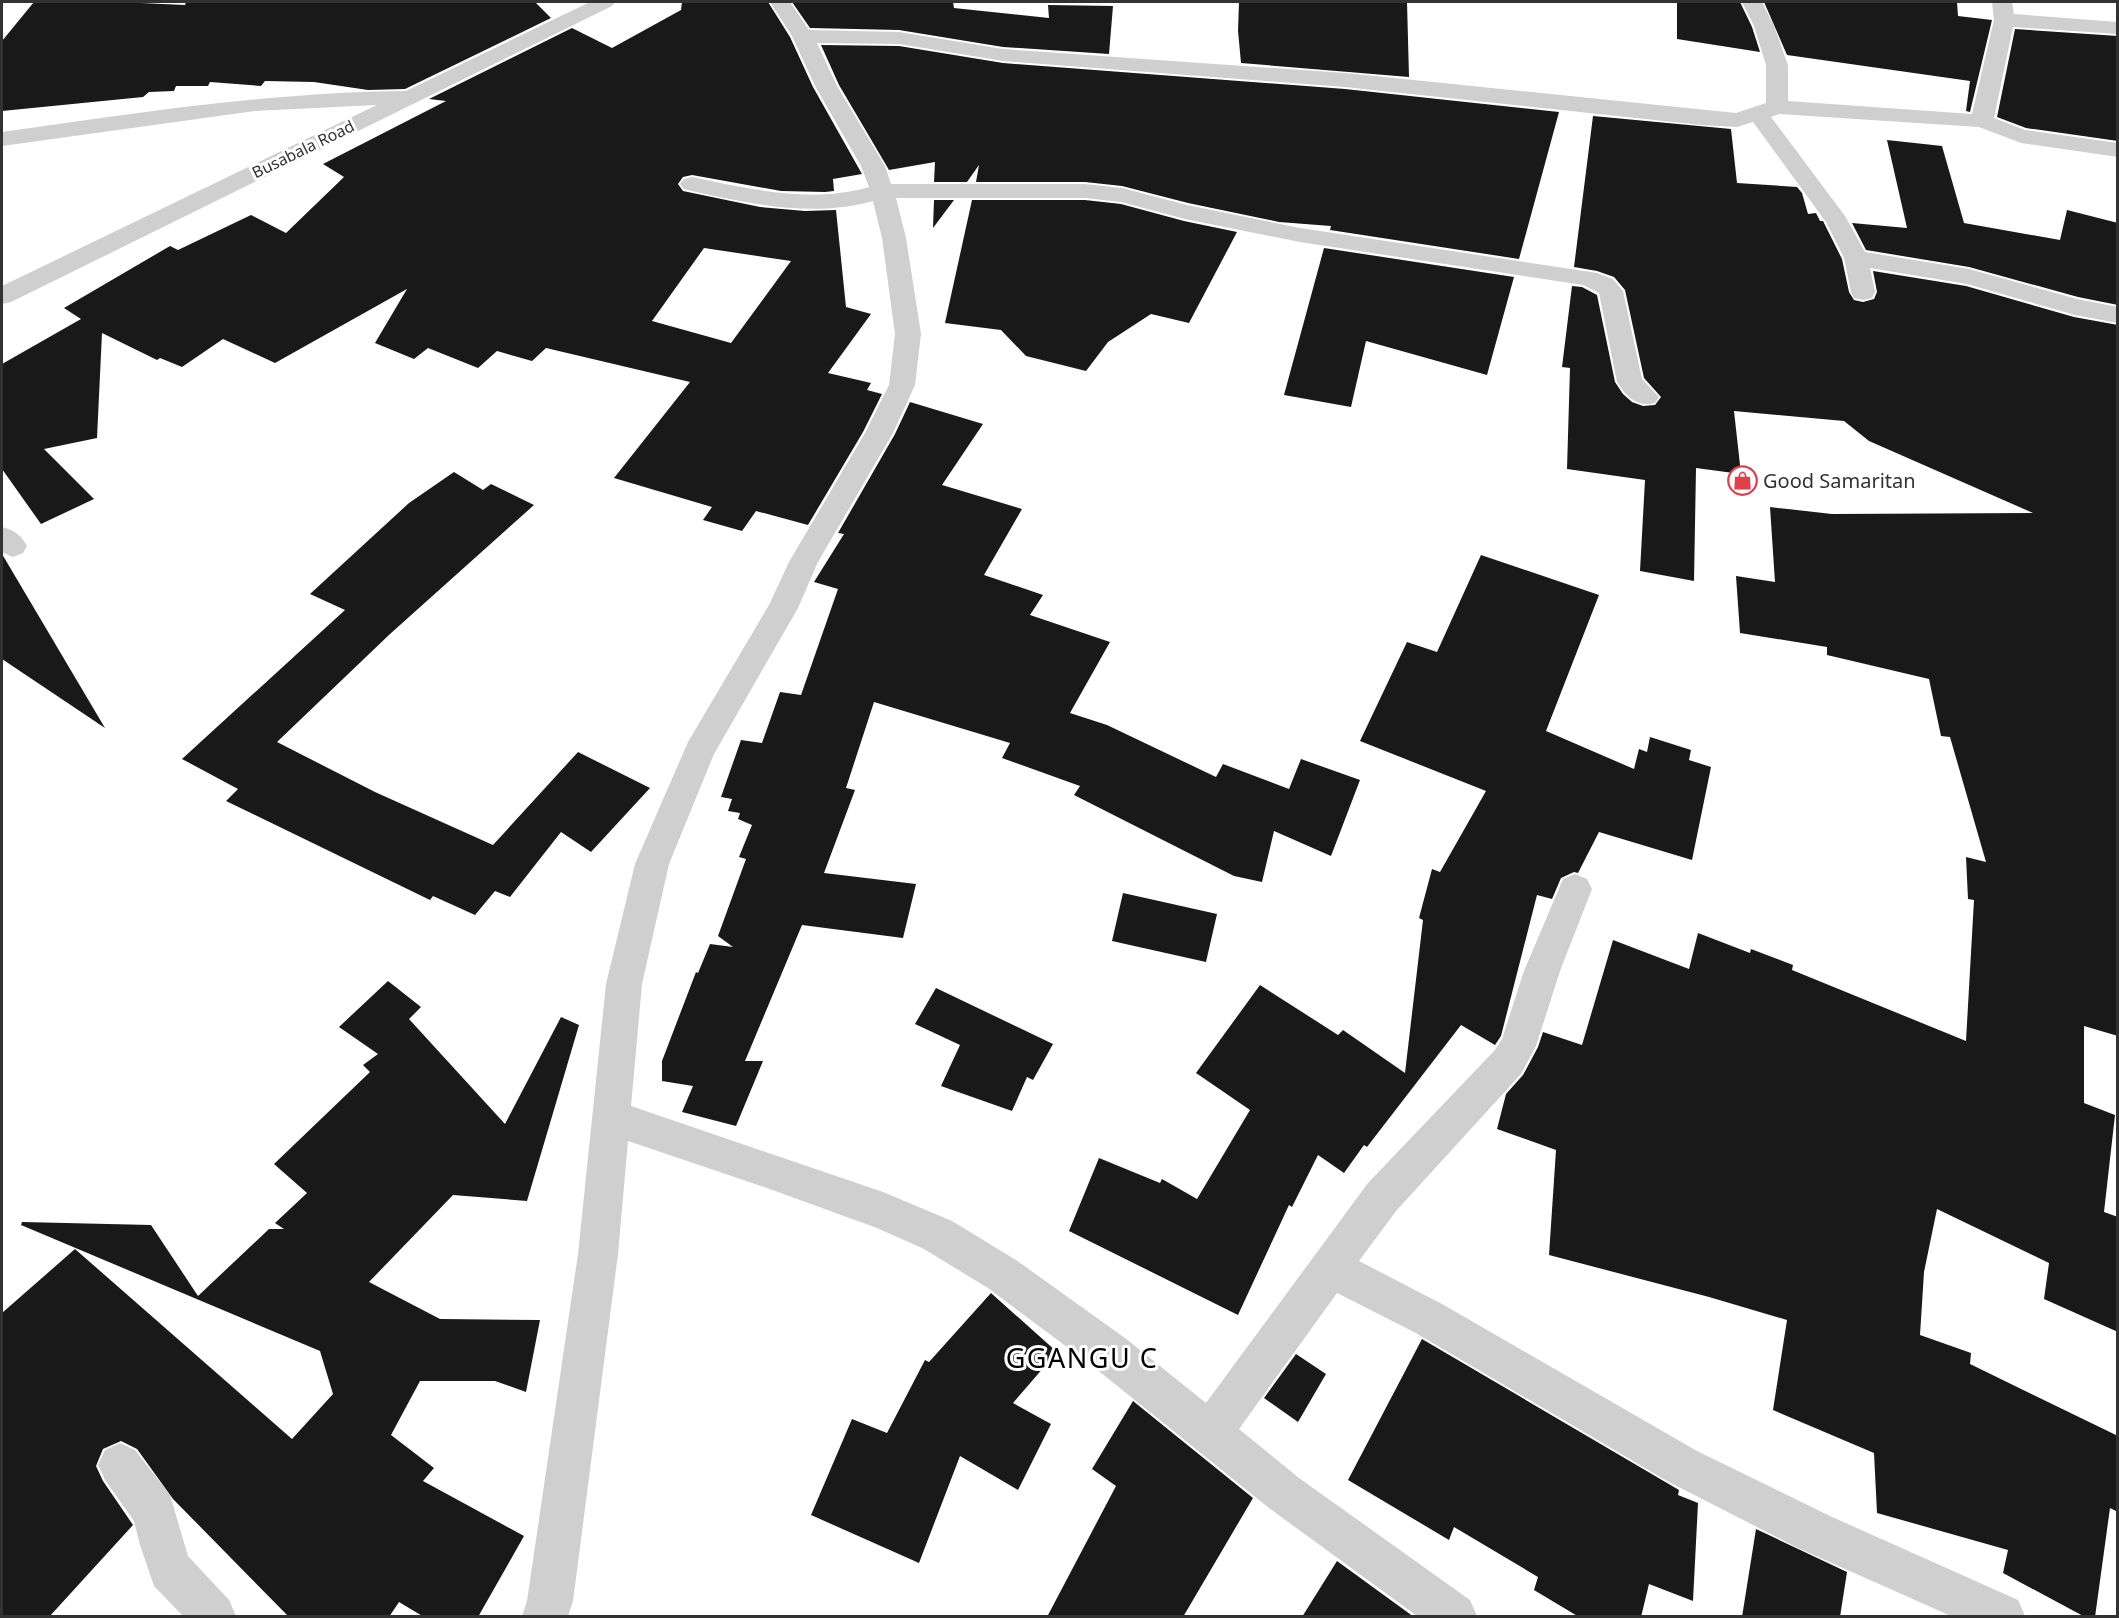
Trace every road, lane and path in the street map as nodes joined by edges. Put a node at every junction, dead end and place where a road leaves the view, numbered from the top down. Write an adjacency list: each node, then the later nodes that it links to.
1 (605, 2): 7 (street, Busabala Road)
2 (780, 2): 6 (street)
3 (1752, 2): 8 (street)
4 (2003, 11): 5 (street); 9 (street)
5 (2118, 28)
6 (803, 36): 8 (street); 13 (street)
7 (408, 98): 10 (street); 16 (street, Busabala Road)
8 (1767, 110): 9 (street); 14 (street)
9 (1982, 121): 11 (street)
10 (2, 139)
11 (2118, 150)
12 (692, 184): 13 (street)
13 (882, 191): 18 (street); 20 (street)
14 (1856, 258): 15 (street); 17 (street)
15 (1863, 292)
16 (2, 296)
17 (2118, 315)
18 (1646, 397)
19 (1575, 889): 21 (street)
20 (611, 1117): 22 (street); 25 (street)
21 (1330, 1268): 22 (street); 27 (street)
22 (1210, 1433): 26 (street)
23 (120, 1465): 24 (street)
24 (213, 1617)
25 (546, 1617)
26 (1454, 1617)
27 (2002, 1617)

